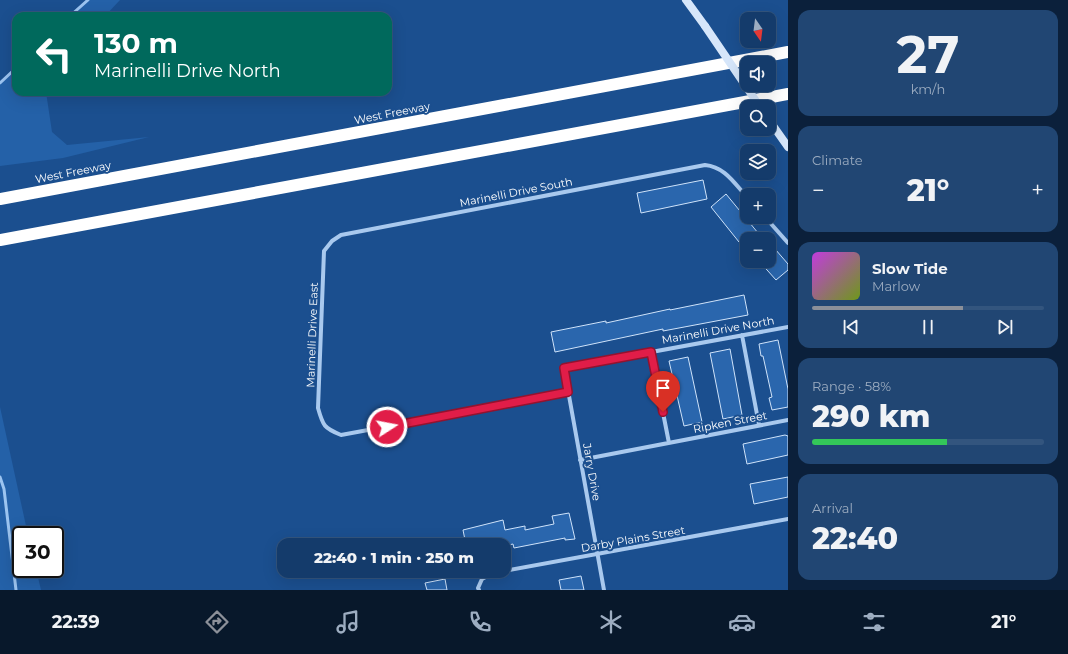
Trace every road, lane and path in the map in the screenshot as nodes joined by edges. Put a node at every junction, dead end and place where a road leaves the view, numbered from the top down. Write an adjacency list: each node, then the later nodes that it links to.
1 (686, 0): 4 (main road, bridge)
2 (788, 52): 8 (highway, West Freeway)
3 (788, 94): 10 (highway)
4 (755, 100)
5 (776, 129): 6 (main road)
6 (788, 147)
7 (740, 189): 11 (street, Marinelli Drive South)
8 (0, 199)
9 (771, 224): 12 (street)
10 (0, 240)
11 (332, 241): 16 (street, Marinelli Drive East)
12 (788, 243)
13 (788, 327): 14 (street, Marinelli Drive North)
14 (742, 335): 15 (street, Marinelli Drive North); 18 (street)
15 (651, 352): 16 (street, Marinelli Drive North); 19 (street)
16 (568, 392): 20 (street, Jarry Drive)
17 (788, 420): 18 (street, Ripken Street)
18 (759, 425): 19 (street, Ripken Street)
19 (669, 443): 20 (street, Ripken Street)
20 (580, 460): 22 (street, Jarry Drive)
21 (788, 519): 22 (street, Darby Plains Street)
22 (598, 555): 23 (street, Darby Plains Street); 24 (street, Jarry Drive)
23 (479, 590)
24 (604, 590)

